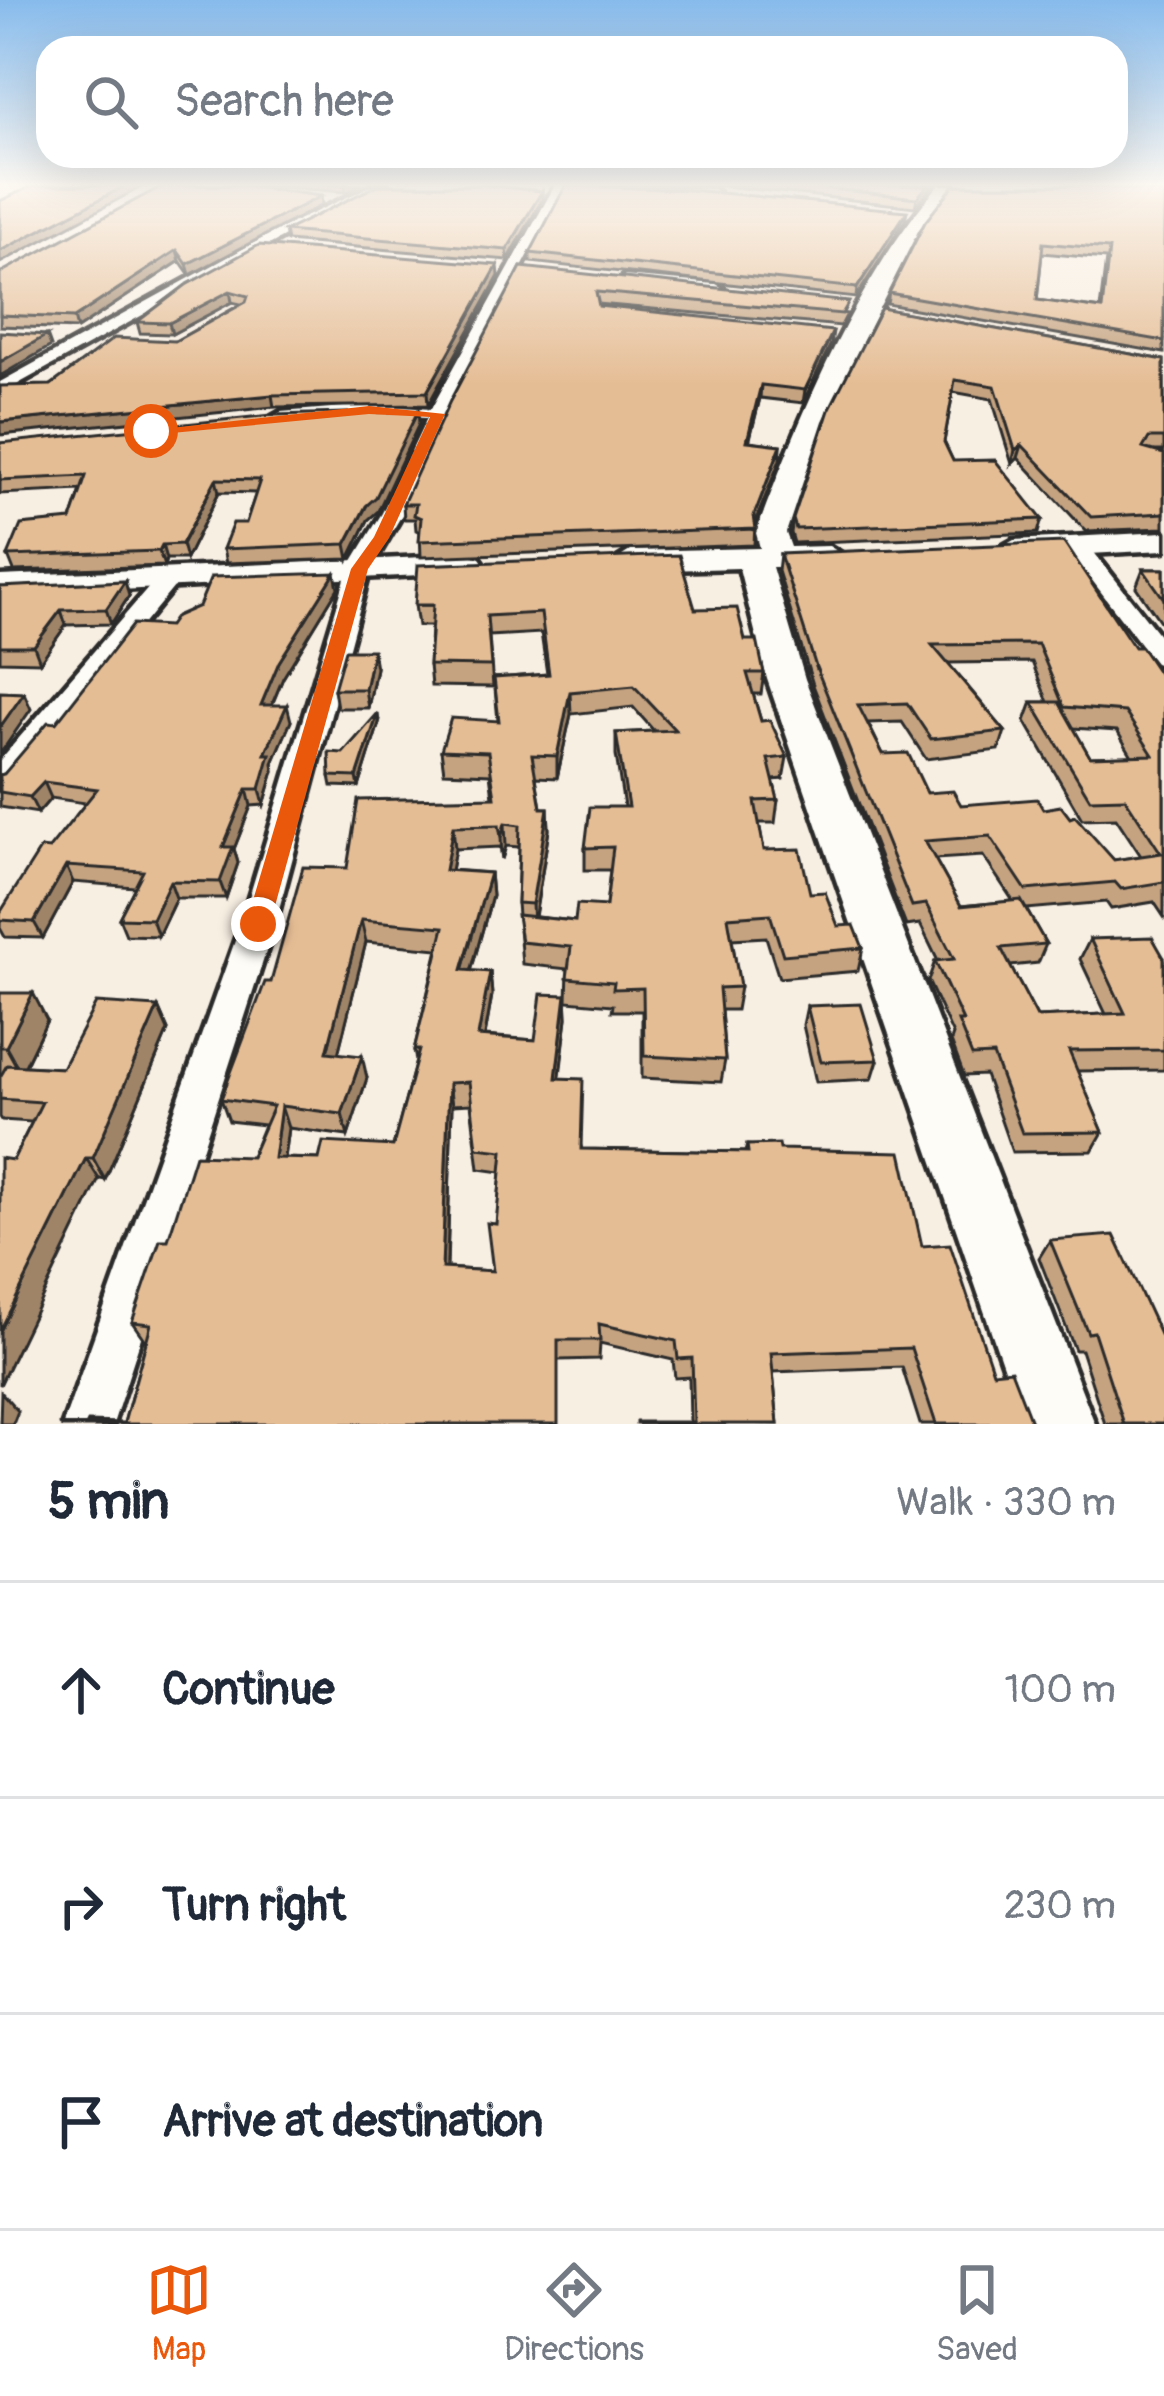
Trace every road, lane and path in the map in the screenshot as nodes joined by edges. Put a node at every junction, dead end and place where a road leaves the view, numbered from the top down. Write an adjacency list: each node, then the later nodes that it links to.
1 (246, 251): 7 (street)
2 (523, 251): 10 (street)
3 (900, 251): 16 (street)
4 (606, 277): 5 (street)
5 (740, 292)
6 (62, 338): 7 (street)
7 (82, 340): 8 (street); 9 (street)
8 (124, 342)
9 (0, 389)
10 (438, 414): 11 (street); 19 (street)
11 (267, 418)
12 (1164, 541): 13 (street)
13 (1077, 546): 14 (street); 22 (street)
14 (984, 551)
15 (858, 556): 16 (street)
16 (765, 557): 17 (street); 25 (street)
17 (595, 561)
18 (506, 563): 19 (street)
19 (359, 569): 20 (street); 24 (street)
20 (171, 576): 21 (street); 23 (street)
21 (0, 586)
22 (1164, 658)
23 (0, 778)
24 (88, 1424)
25 (1059, 1424)

